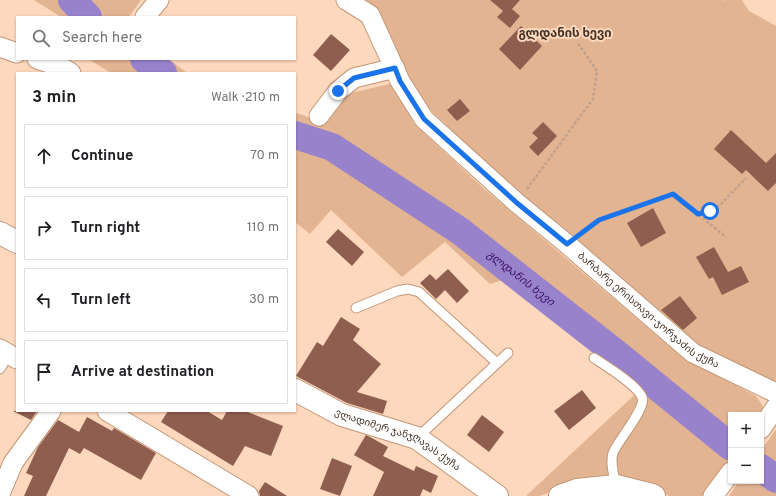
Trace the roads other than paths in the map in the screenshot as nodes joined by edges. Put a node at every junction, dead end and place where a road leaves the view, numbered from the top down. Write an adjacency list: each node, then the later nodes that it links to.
1 (159, 0): 3 (street)
2 (346, 0): 7 (street, ბარბარე ერისთავი-ჯორჯაძის ქუჩა)
3 (146, 16)
4 (0, 47): 5 (street)
5 (16, 53)
6 (40, 60): 8 (street)
7 (395, 68): 9 (street); 17 (street, ბარბარე ერისთავი-ჯორჯაძის ქუჩა)
8 (69, 72)
9 (319, 116)
10 (0, 233): 11 (street)
11 (16, 241)
12 (356, 308): 15 (lane)
13 (508, 353): 15 (lane)
14 (594, 358): 24 (lane)
15 (497, 363): 22 (lane)
16 (296, 391): 22 (street, ვლადიმერ ჯანჯღავას ქუჩა)
17 (776, 393)
18 (776, 407): 21 (street)
19 (50, 412): 25 (street)
20 (109, 412): 26 (street)
21 (764, 425)
22 (417, 438): 27 (street, ვლადიმერ ჯანჯღავას ქუჩა)
23 (728, 476): 30 (street)
24 (616, 486): 28 (street); 29 (street)
25 (0, 494)
26 (249, 496)
27 (497, 496)
28 (560, 496)
29 (654, 496)
30 (713, 496)

